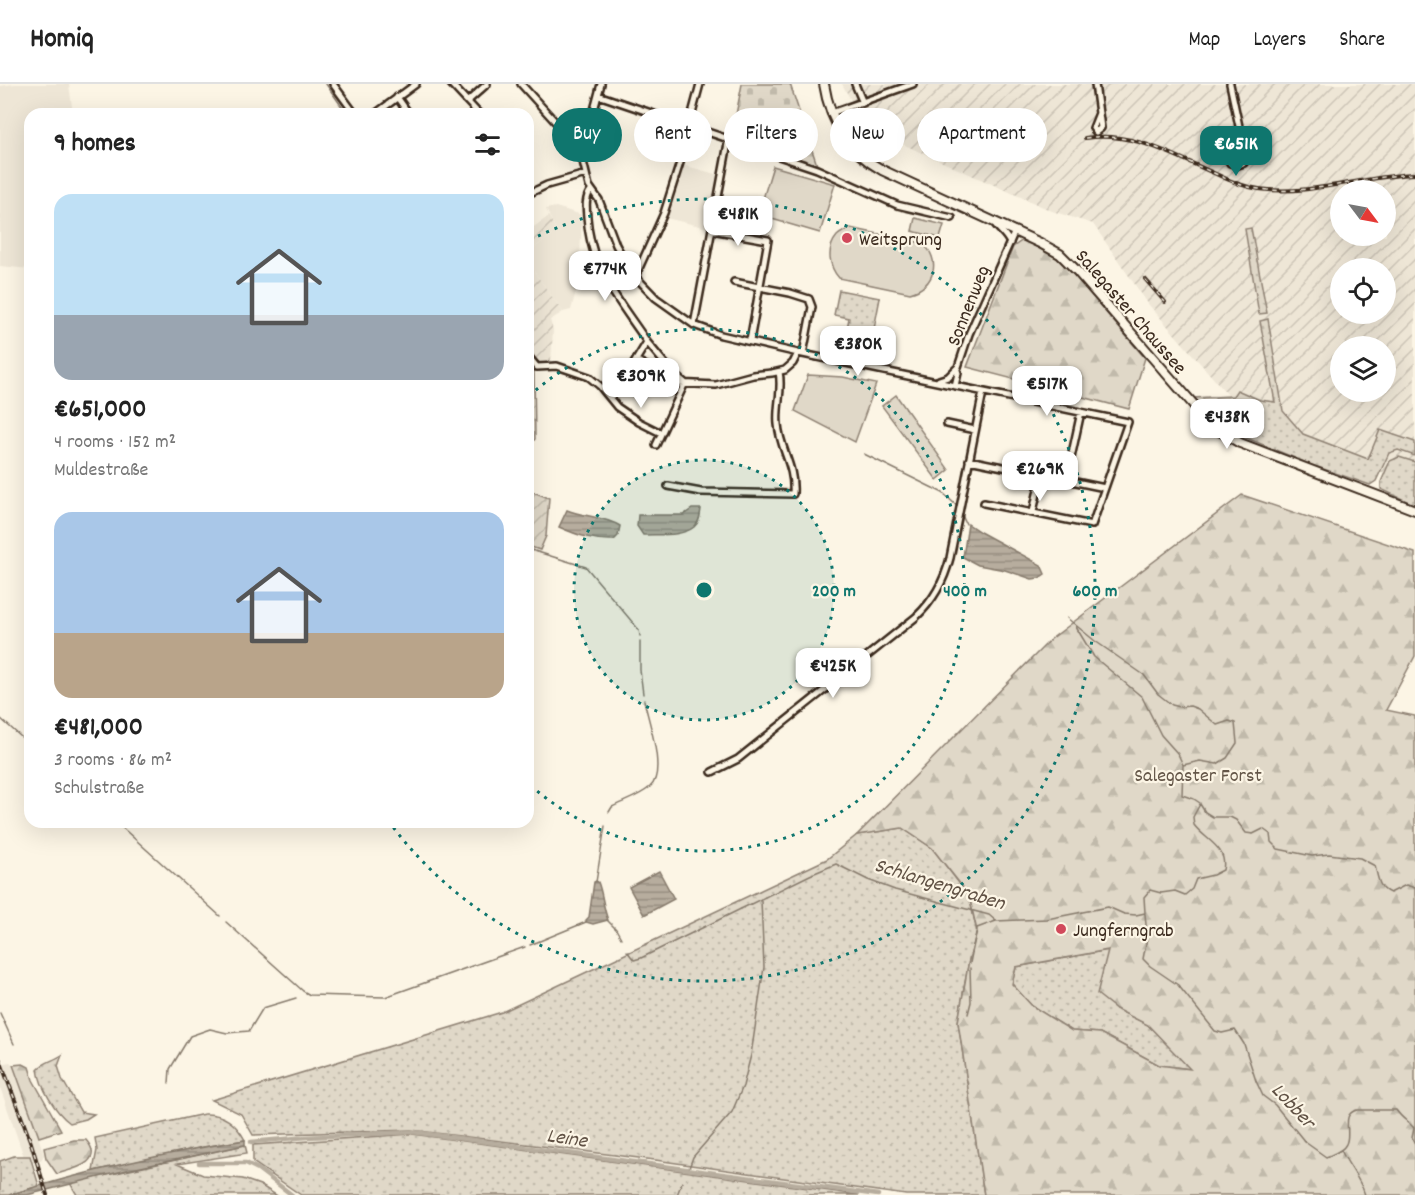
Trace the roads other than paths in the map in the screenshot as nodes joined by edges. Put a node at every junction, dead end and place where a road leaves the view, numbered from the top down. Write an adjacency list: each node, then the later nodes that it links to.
1 (333, 84): 17 (street)
2 (416, 84): 14 (street)
3 (451, 84): 15 (street)
4 (487, 84): 15 (street)
5 (521, 84): 27 (street)
6 (601, 84): 13 (street)
7 (700, 84): 23 (street)
8 (824, 84): 25 (main road, Salegaster Chaussee)
9 (855, 84): 16 (street)
10 (913, 84): 16 (street)
11 (1095, 84): 26 (street)
12 (1230, 84): 28 (street)
13 (598, 95): 21 (street); 22 (street)
14 (397, 97): 18 (street); 19 (street)
15 (468, 101): 20 (street)
16 (863, 103): 24 (street)
17 (351, 108)
18 (383, 108)
19 (405, 108)
20 (474, 108)
21 (595, 108)
22 (638, 108)
23 (694, 108)
24 (847, 108)
25 (830, 109)
26 (1099, 113)
27 (552, 119)
28 (1240, 136): 28 (street)
29 (584, 162): 34 (street)
30 (679, 162): 42 (street)
31 (725, 162): 39 (street)
32 (797, 162): 37 (street)
33 (870, 162): 38 (main road, Salegaster Chaussee)
34 (586, 174): 35 (street); 36 (street)
35 (534, 190)
36 (591, 190): 42 (street); 46 (street)
37 (952, 218)
38 (994, 222): 40 (main road, Salegaster Chaussee); 41 (street)
39 (712, 230): 44 (street); 45 (street)
40 (1015, 231): 41 (street, Sonnenweg); 69 (main road, Salegaster Chaussee)
41 (1010, 243): 51 (street, Sonnenweg)
42 (635, 277): 45 (street)
43 (734, 282): 44 (street)
44 (760, 287): 47 (street); 48 (street)
45 (694, 325): 47 (street)
46 (647, 342): 49 (street); 54 (street)
47 (750, 342): 48 (street)
48 (800, 353): 52 (street); 53 (street)
49 (636, 360): 54 (street); 57 (street)
50 (534, 365): 57 (street)
51 (957, 370): 53 (street, Sonnenweg); 55 (street)
52 (779, 372): 54 (street); 66 (street)
53 (938, 381): 55 (street)
54 (685, 383): 61 (street)
55 (955, 386): 56 (street)
56 (983, 392): 58 (street); 60 (street)
57 (610, 398): 61 (street)
58 (1081, 412): 65 (street); 67 (street)
59 (947, 424): 60 (street)
60 (975, 430): 63 (street)
61 (661, 433): 62 (street)
62 (656, 445)
63 (969, 460): 64 (street); 71 (street)
64 (1041, 476): 65 (street); 70 (street)
65 (1066, 481): 67 (street)
66 (668, 486)
67 (1105, 488): 70 (street)
68 (984, 503): 70 (street)
69 (1415, 510)
70 (1033, 512)
71 (712, 772)

